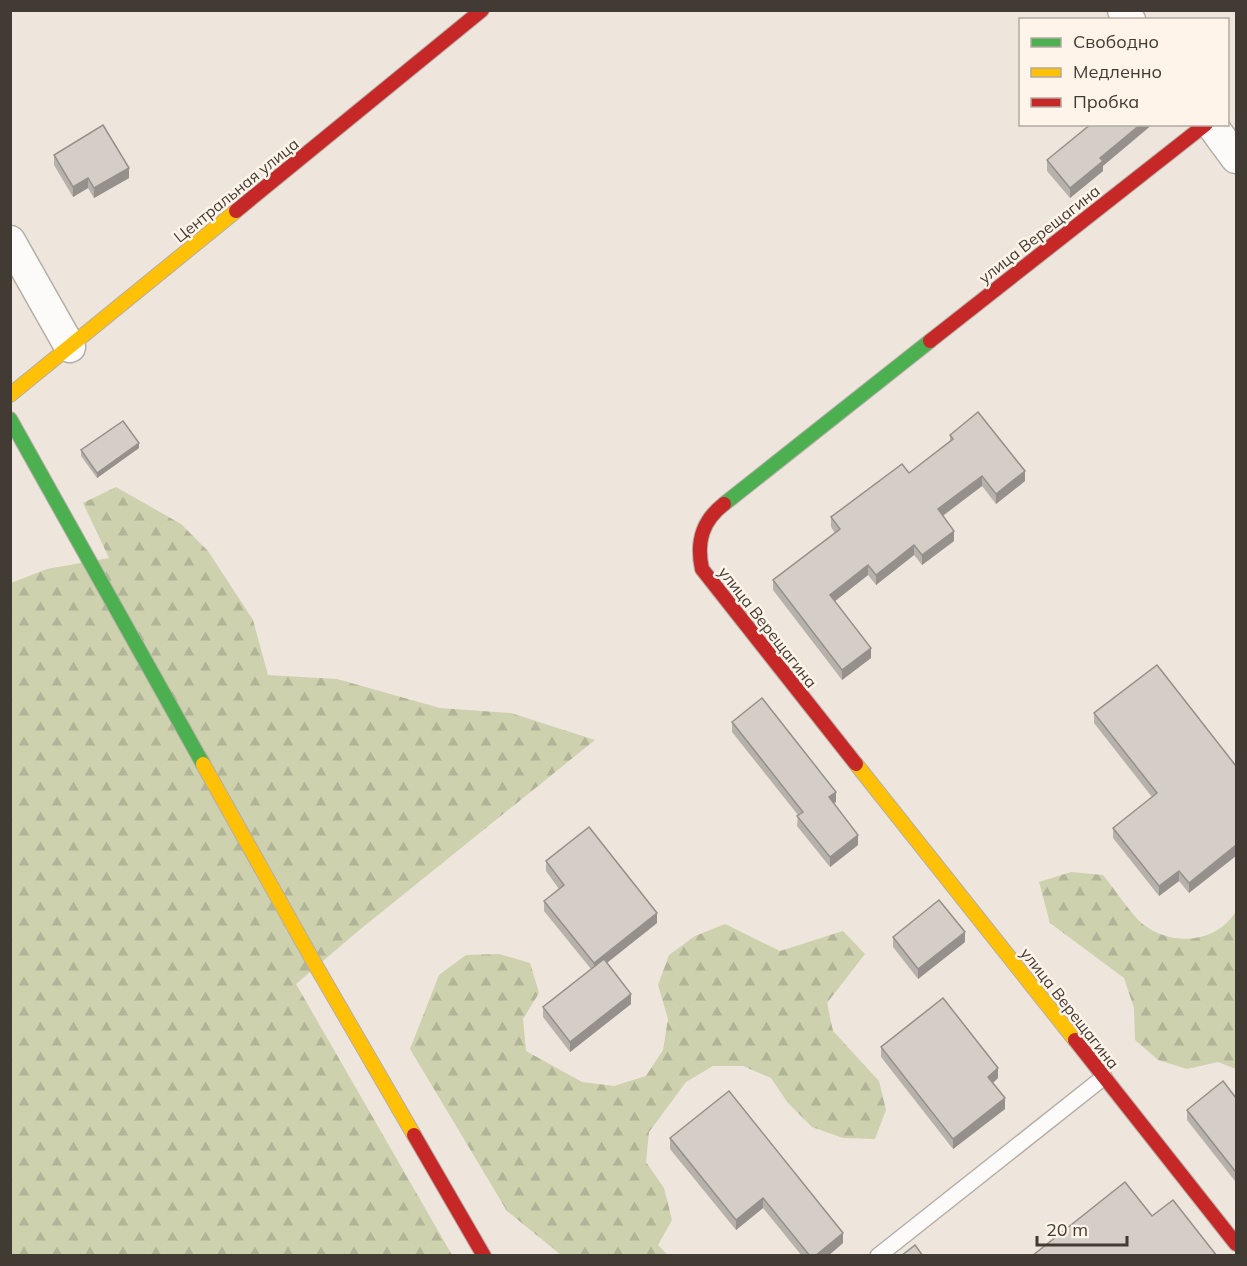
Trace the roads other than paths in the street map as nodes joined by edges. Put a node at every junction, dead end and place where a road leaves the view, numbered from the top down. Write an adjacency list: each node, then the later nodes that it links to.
1 (482, 10): 6 (street, Центральная улица)
2 (1203, 126): 9 (street, улица Верещагина)
3 (1212, 126): 4 (street)
4 (1236, 158)
5 (10, 241): 6 (street)
6 (70, 347): 7 (street, Центральная улица)
7 (10, 395)
8 (10, 419): 11 (street)
9 (1104, 1077): 10 (street, улица Верещагина); 12 (lane)
10 (1236, 1244)
11 (484, 1256)
12 (878, 1256)

